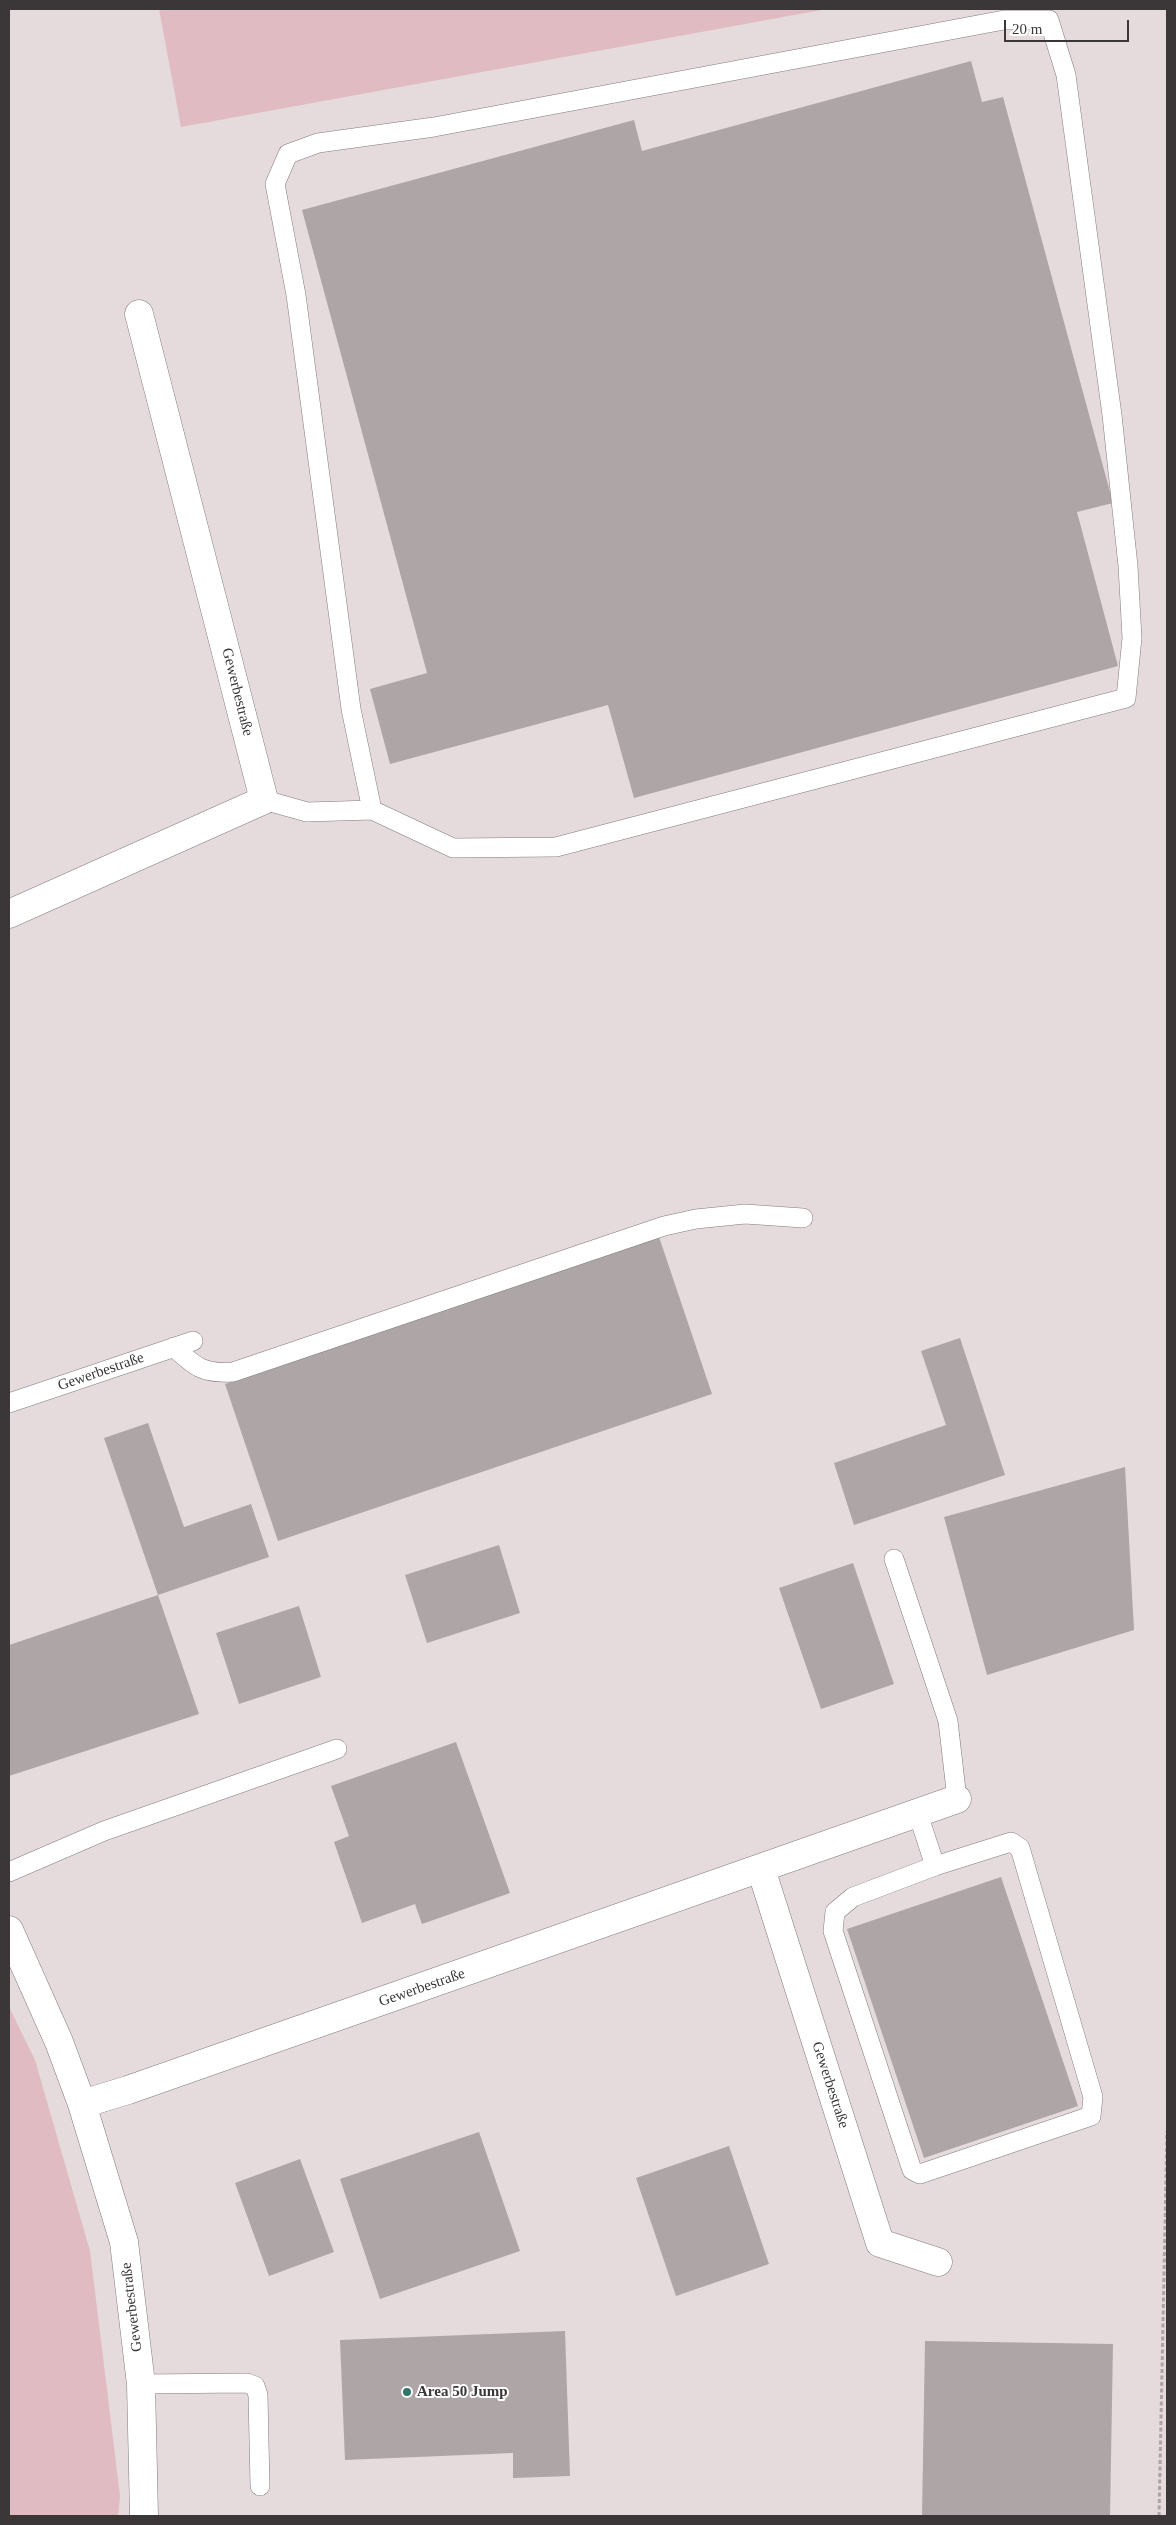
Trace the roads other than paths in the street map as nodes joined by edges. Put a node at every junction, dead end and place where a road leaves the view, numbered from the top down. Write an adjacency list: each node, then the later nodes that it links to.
1 (139, 314): 2 (street, Gewerbestraße)
2 (264, 800): 3 (lane); 4 (street)
3 (372, 810): 3 (lane)
4 (9, 914)
5 (803, 1218): 7 (lane)
6 (193, 1341): 7 (lane, Gewerbestraße)
7 (174, 1347): 8 (lane, Gewerbestraße)
8 (9, 1403)
9 (894, 1559): 11 (lane)
10 (337, 1749): 15 (lane)
11 (958, 1799): 12 (street, Gewerbestraße)
12 (918, 1814): 13 (lane); 14 (street, Gewerbestraße)
13 (935, 1866): 13 (lane)
14 (761, 1869): 17 (street, Gewerbestraße); 18 (street, Gewerbestraße)
15 (9, 1872)
16 (9, 1930): 17 (street, Gewerbestraße)
17 (82, 2104): 19 (street, Gewerbestraße)
18 (938, 2262)
19 (141, 2384): 20 (lane); 21 (street, Gewerbestraße)
20 (260, 2486)
21 (144, 2516)

